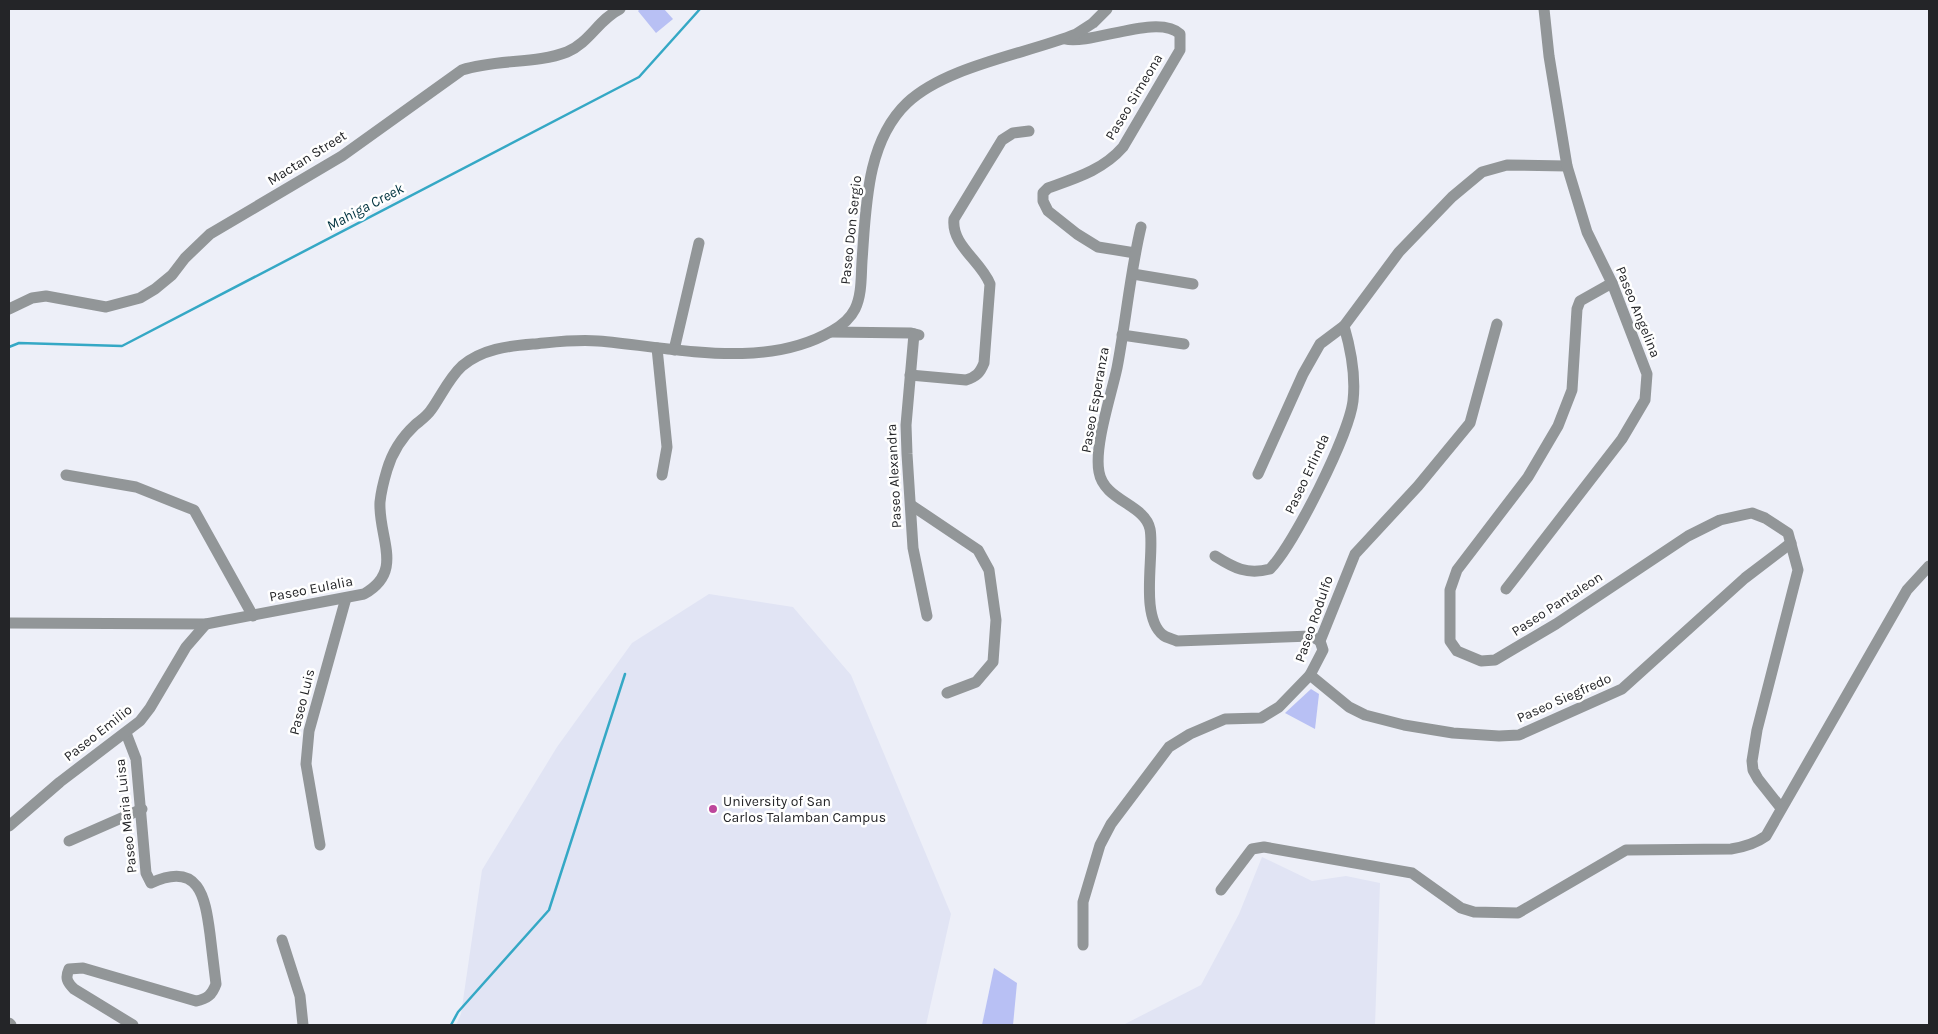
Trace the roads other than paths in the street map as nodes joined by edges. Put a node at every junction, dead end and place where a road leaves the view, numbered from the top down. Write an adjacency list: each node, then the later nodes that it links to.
1 (620, 9): 13 (street, Mactan Street)
2 (1107, 9): 4 (street, Paseo Don Sergio)
3 (1544, 9): 6 (street, Paseo Angelina)
4 (1063, 39): 9 (street, Paseo Simeona); 16 (street, Paseo Don Sergio)
5 (1029, 131): 22 (street)
6 (1567, 166): 11 (street, Paseo Angelina); 15 (street)
7 (1141, 227): 9 (street, Paseo Esperanza)
8 (699, 243): 20 (street)
9 (1134, 253): 10 (street, Paseo Esperanza)
10 (1133, 274): 12 (street); 17 (street, Paseo Esperanza)
11 (1612, 283): 27 (street, Paseo Pantaleon); 31 (street, Paseo Angelina)
12 (1194, 284)
13 (9, 309)
14 (1497, 324): 39 (street, Paseo Rodulfo)
15 (1344, 326): 23 (street); 28 (street, Paseo Erlinda)
16 (831, 332): 20 (street, Paseo Don Sergio); 22 (street, Paseo Alexandra)
17 (1122, 336): 18 (street); 39 (street, Paseo Esperanza)
18 (1184, 344)
19 (657, 348): 20 (street, Paseo Don Sergio); 21 (street, Paseo Don Sergio); 25 (street)
20 (674, 350)
21 (479, 356): 33 (street, Paseo Eulalia)
22 (910, 375): 26 (street, Paseo Alexandra)
23 (1258, 474)
24 (66, 475): 34 (street)
25 (662, 475)
26 (911, 505): 35 (street, Paseo Alexandra); 42 (street)
27 (1791, 543): 41 (street, Paseo Siegfredo); 44 (street, Paseo Pantaleon)
28 (1215, 556)
29 (1929, 566): 32 (street)
30 (1929, 577): 32 (street)
31 (1506, 589)
32 (1910, 592): 44 (street)
33 (346, 598): 34 (street, Paseo Eulalia); 48 (street, Paseo Luis)
34 (253, 616): 37 (street, Paseo Eulalia)
35 (928, 616)
36 (9, 623): 38 (street, Paseo Eulalia)
37 (206, 624): 38 (street, Paseo Eulalia); 40 (street, Paseo Emilio)
38 (180, 625): 40 (street)
39 (1320, 641): 41 (street, Paseo Rodulfo)
40 (186, 647): 43 (street, Paseo Emilio)
41 (1310, 675): 51 (street, Paseo Rodulfo)
42 (947, 693)
43 (126, 733): 45 (street, Paseo Maria Luisa); 46 (street, Paseo Emilio)
44 (1781, 808): 49 (street)
45 (142, 809): 47 (street); 52 (street, Paseo Maria Luisa)
46 (9, 826)
47 (68, 840)
48 (320, 845)
49 (1221, 890)
50 (282, 940): 53 (street)
51 (1083, 945)
52 (133, 1025)
53 (303, 1025)

